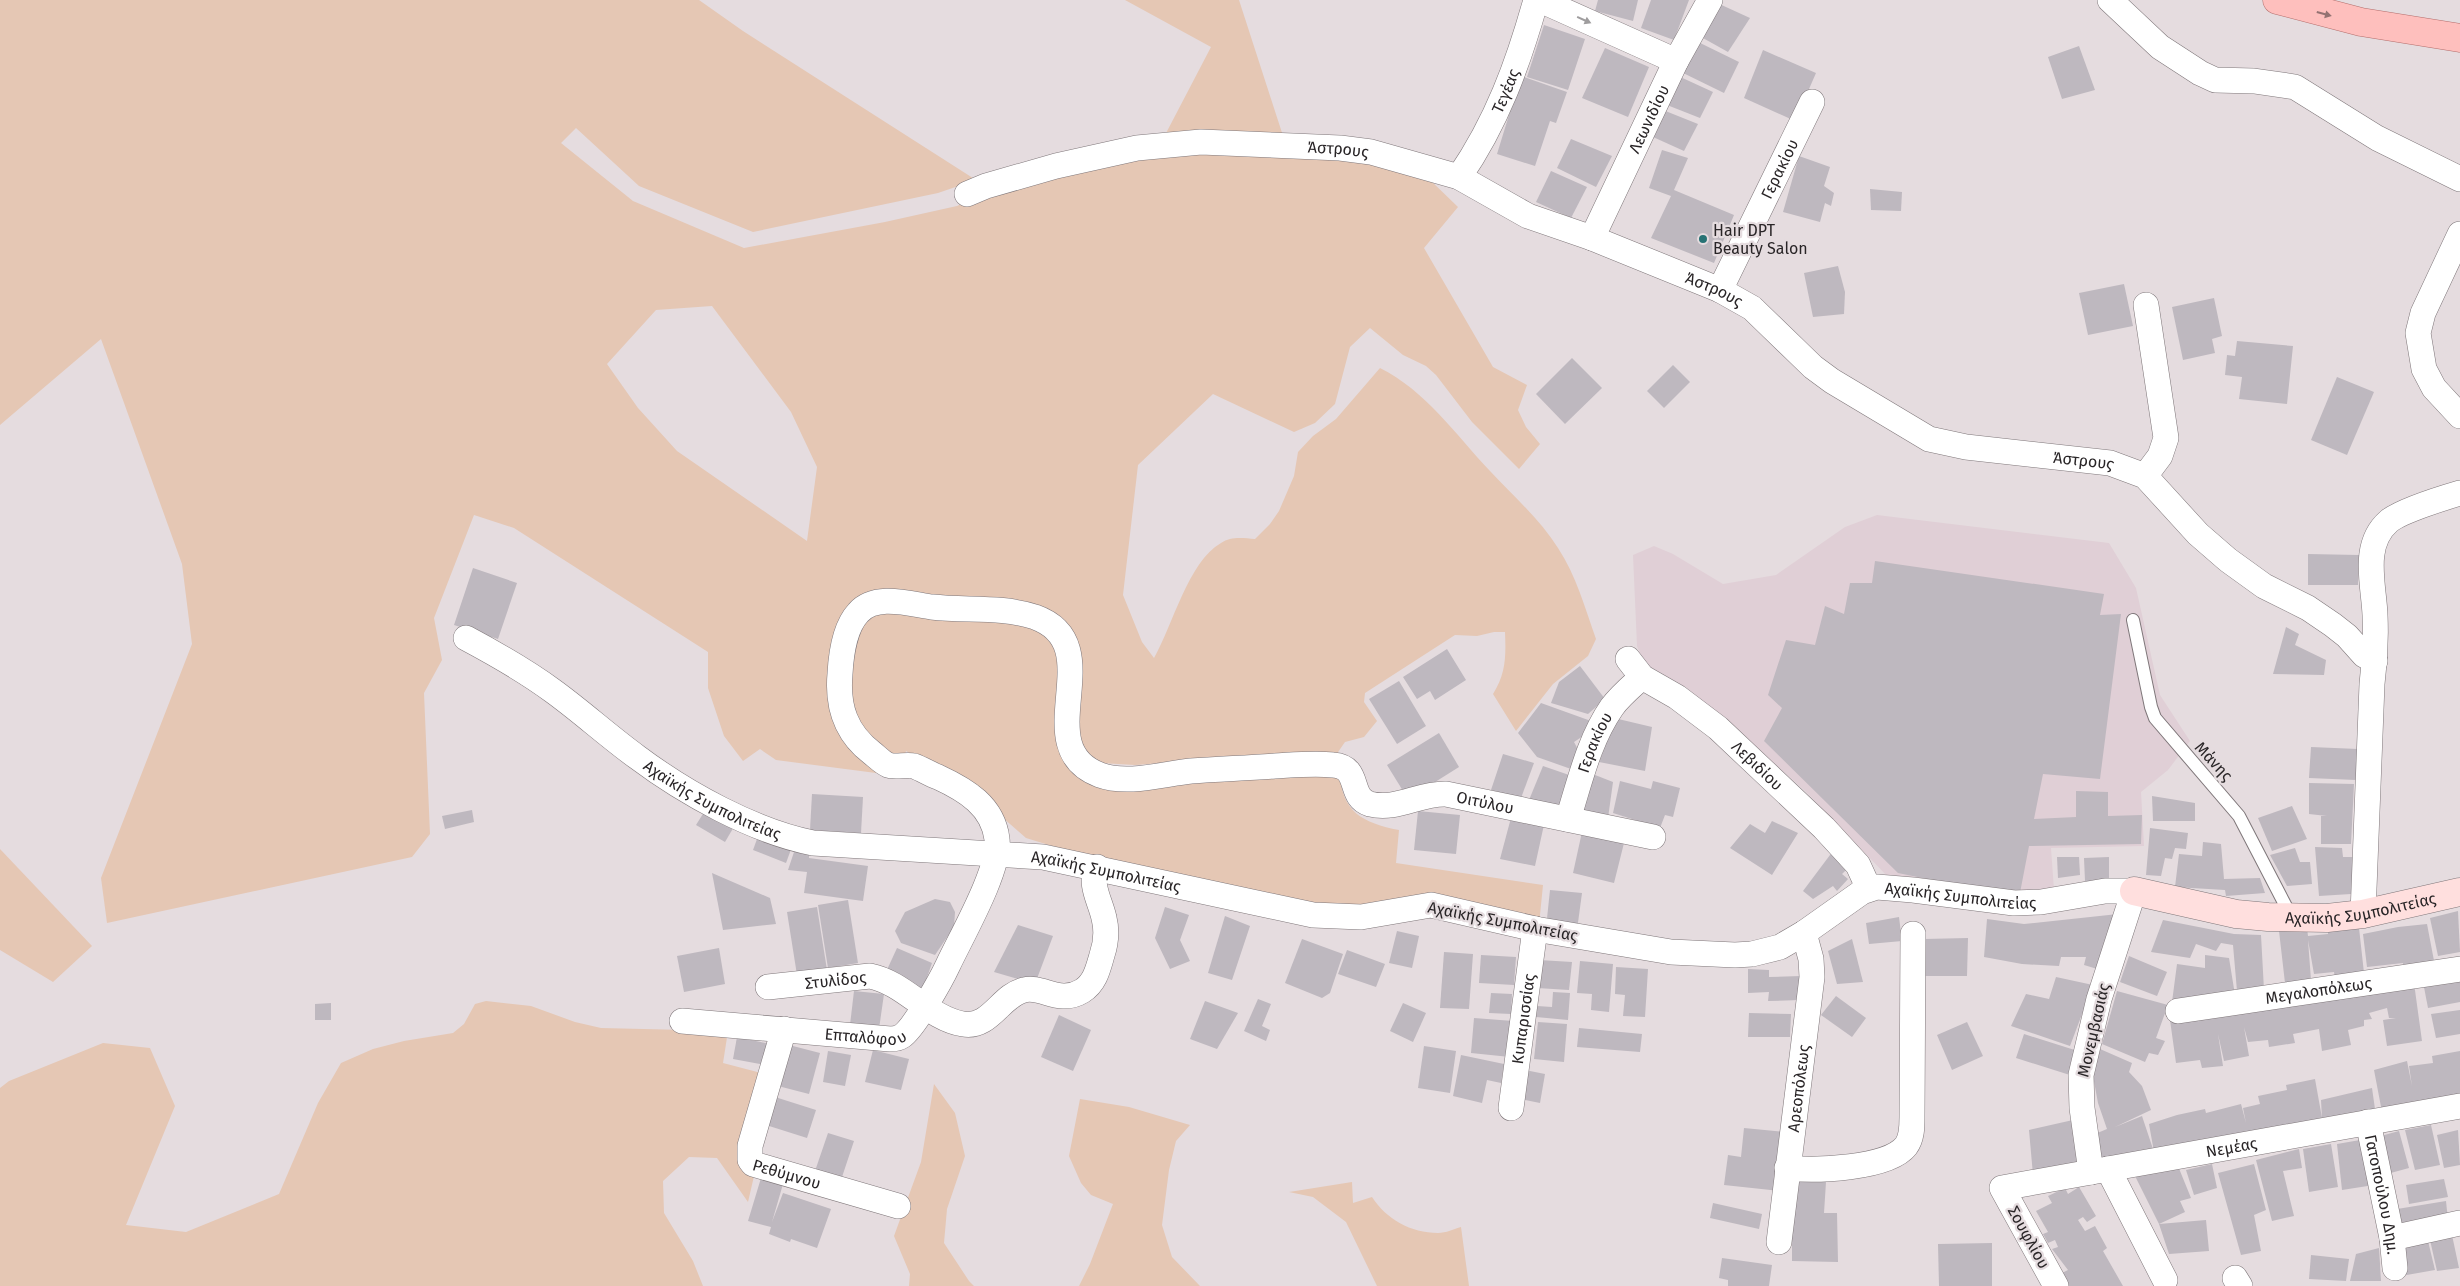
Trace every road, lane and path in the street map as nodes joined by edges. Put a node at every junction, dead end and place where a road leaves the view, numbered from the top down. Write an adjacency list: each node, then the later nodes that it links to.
1 (1538, 0): 6 (street, one-way to 6); 8 (street, Τεγέας)
2 (1710, 0): 6 (street, Λεωνιδίου)
3 (2110, 0): 9 (street)
4 (2277, 0): 5 (main road, one-way to 5)
5 (2460, 38)
6 (1676, 61): 12 (street, Λεωνιδίου)
7 (1812, 102): 13 (street, Γερακίου)
8 (1459, 177): 10 (street, Άστρους); 12 (street, Άστρους)
9 (2460, 179)
10 (967, 194)
11 (2460, 234): 15 (street)
12 (1592, 238): 13 (street, Άστρους)
13 (1720, 290): 16 (street, Άστρους)
14 (2146, 305): 16 (street)
15 (2460, 416)
16 (2145, 476): 20 (street, Άστρους)
17 (2460, 492): 20 (street)
18 (2133, 620): 30 (lane, Μάνης)
19 (466, 638): 24 (street, Αχαϊκής Συμπολιτείας)
20 (2375, 661): 29 (street)
21 (1635, 668): 22 (street, Γερακίου); 26 (street, Λεβιδίου)
22 (1568, 819): 23 (street, Οιτύλου); 24 (street, Οιτύλου)
23 (1653, 837)
24 (997, 854): 25 (street, Αχαϊκής Συμπολιτείας); 36 (street, Επταλόφου)
25 (1096, 867): 31 (street, Αχαϊκής Συμπολιτείας); 36 (street, Στυλίδος)
26 (1868, 889): 27 (street, Αχαϊκής Συμπολιτείας); 32 (street, Αχαϊκής Συμπολιτείας)
27 (2134, 891): 30 (street, Αχαϊκής Συμπολιτείας); 44 (street, Μονεμβασιάς)
28 (2460, 892): 29 (street, Αχαϊκής Συμπολιτείας)
29 (2363, 914): 30 (street, Αχαϊκής Συμπολιτείας)
30 (2292, 918)
31 (1535, 929): 32 (street, Αχαϊκής Συμπολιτείας); 41 (street, Κυπαρισσίας)
32 (1804, 934): 43 (street, Αρεοπόλεως)
33 (1913, 934): 43 (street)
34 (2460, 969): 37 (street, Μεγαλοπόλεως)
35 (768, 986): 36 (street, Στυλίδος)
36 (924, 1005): 39 (street, Επταλόφου)
37 (2178, 1011)
38 (682, 1021): 39 (street, Επταλόφου)
39 (784, 1029): 46 (street, Ρεθύμνου)
40 (2460, 1106): 42 (street, Νεμέας)
41 (1510, 1108)
42 (2368, 1122): 44 (street, Νεμέας); 48 (street, Γατοπούλου Δημ.)
43 (1787, 1168): 49 (street, Αρεοπόλεως)
44 (2100, 1171): 45 (street, Νεμέας); 51 (street, Μονεμβασιάς)
45 (2002, 1188): 52 (street, Σουφλίου)
46 (898, 1206)
47 (2460, 1223): 48 (street)
48 (2392, 1238): 50 (street, Γατοπούλου Δημ.)
49 (1779, 1242)
50 (2395, 1268)
51 (2165, 1280)
52 (2056, 1286)

